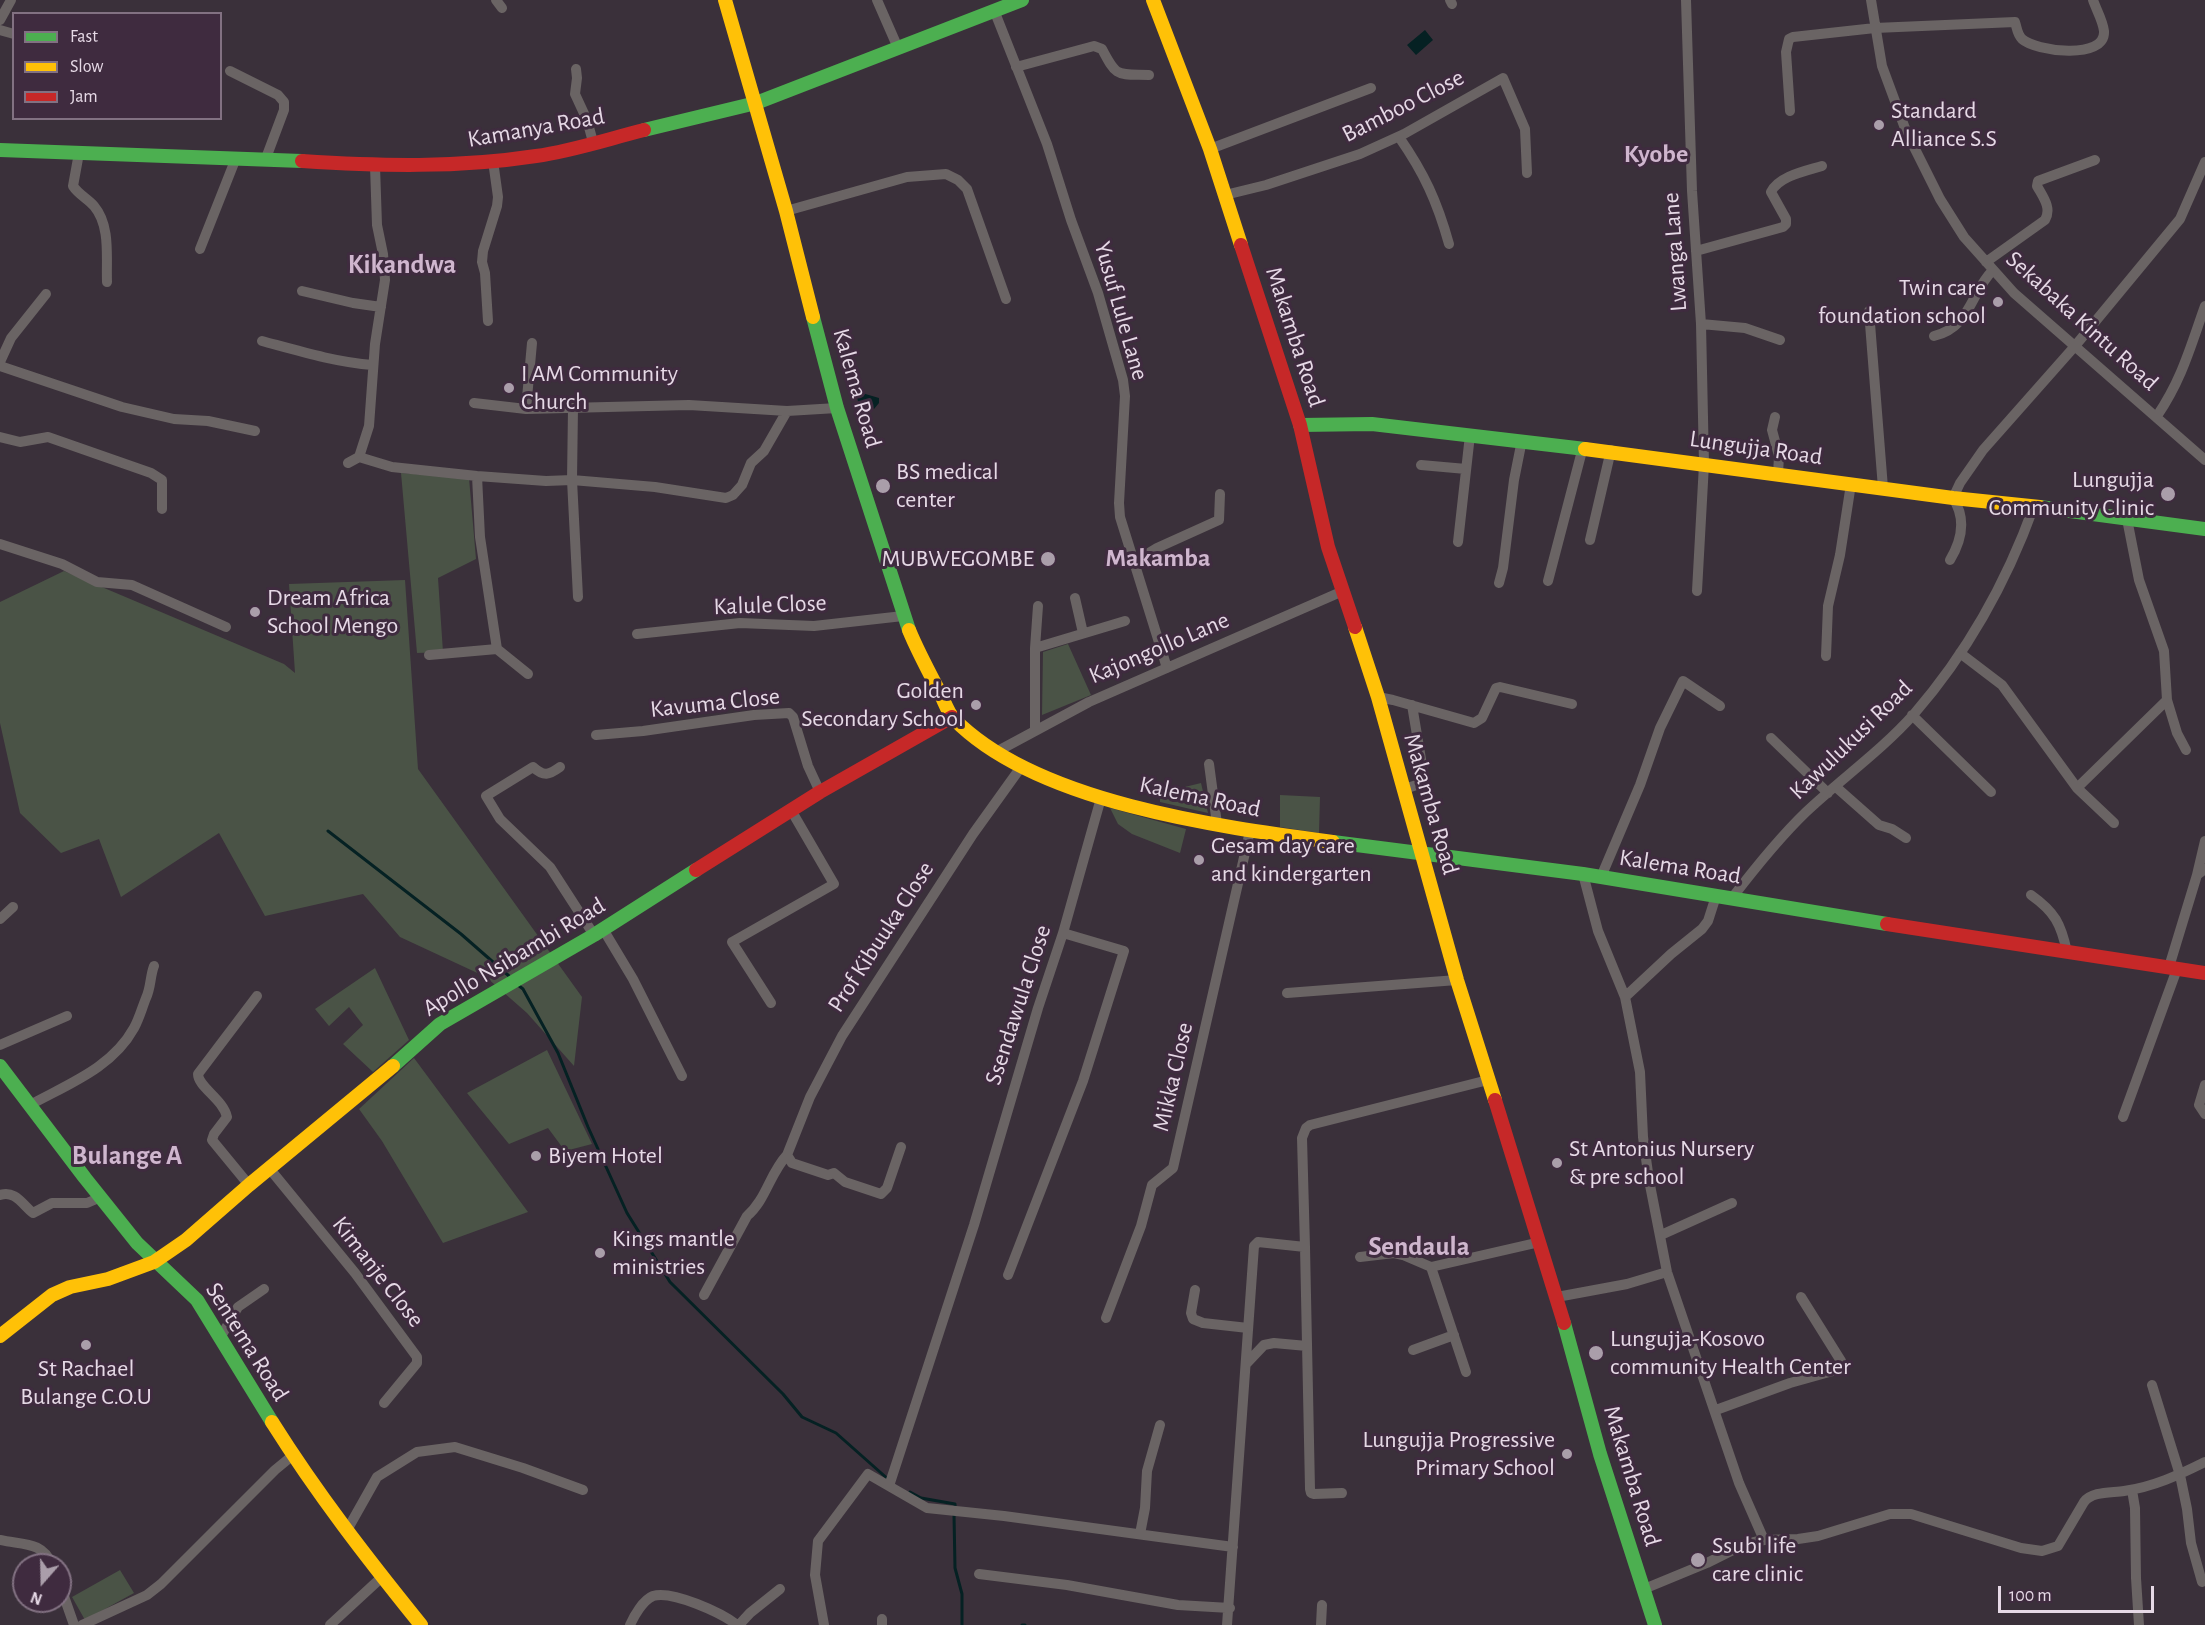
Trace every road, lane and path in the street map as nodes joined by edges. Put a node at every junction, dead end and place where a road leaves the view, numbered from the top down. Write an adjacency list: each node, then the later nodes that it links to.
1 (11, 0): 10 (street)
2 (725, 0): 18 (street, Kalema Road)
3 (877, 0): 12 (street)
4 (1022, 0): 9 (street, Kamanya Road)
5 (1154, 0): 22 (street, Makamba Road)
6 (1686, 0): 37 (street, Lwanga Lane)
7 (1871, 0): 11 (street, Sekabaka Kintu Road)
8 (2092, 0): 11 (street)
9 (994, 10): 12 (street, Kamanya Road); 13 (street, Yusuf Lule Lane)
10 (0, 20)
11 (1875, 28): 19 (street); 38 (street, Sekabaka Kintu Road)
12 (898, 48): 18 (street, Kamanya Road)
13 (1016, 67): 16 (street); 90 (street, Yusuf Lule Lane)
14 (576, 69): 21 (street)
15 (230, 71): 26 (street)
16 (1149, 75)
17 (1371, 88): 22 (street)
18 (756, 103): 21 (street, Kamanya Road); 34 (street, Kalema Road)
19 (1790, 111)
20 (1399, 137): 32 (street, Bamboo Close); 33 (street, Bamboo Close); 35 (street)
21 (593, 142): 28 (street, Kamanya Road)
22 (1210, 149): 33 (street, Makamba Road)
23 (0, 150): 24 (street, Kamanya Road)
24 (79, 153): 25 (street, Kamanya Road); 39 (street)
25 (236, 158): 26 (street, Kamanya Road); 36 (street)
26 (266, 158): 31 (street, Kamanya Road)
27 (2095, 160): 38 (street)
28 (494, 161): 31 (street, Kamanya Road); 46 (street)
29 (2205, 162): 52 (street)
30 (1822, 165): 37 (street)
31 (375, 166): 43 (street)
32 (1527, 173)
33 (1225, 195): 62 (street, Makamba Road)
34 (786, 211): 42 (street); 58 (street, Kalema Road)
35 (1449, 244)
36 (200, 249)
37 (1696, 251): 47 (street, Lwanga Lane)
38 (1990, 266): 48 (street); 52 (street, Sekabaka Kintu Road)
39 (107, 282)
40 (303, 291): 43 (street)
41 (46, 294): 53 (street)
42 (1006, 299)
43 (381, 306): 54 (street)
44 (2205, 306): 60 (street)
45 (1869, 310): 79 (street)
46 (488, 321)
47 (1701, 324): 49 (street); 72 (street, Lwanga Lane)
48 (1934, 336)
49 (1780, 340)
50 (262, 341): 54 (street)
51 (532, 343): 56 (street)
52 (2075, 346): 60 (street, Sekabaka Kintu Road); 81 (street)
53 (0, 364): 63 (street)
54 (373, 365): 69 (street)
55 (474, 403): 56 (street)
56 (526, 408): 57 (street)
57 (573, 408): 59 (street); 77 (street)
58 (837, 408): 59 (street); 98 (street, Kalema Road)
59 (787, 411): 77 (street)
60 (2157, 416): 70 (street, Sekabaka Kintu Road)
61 (1775, 417): 75 (street)
62 (1300, 425): 64 (street, Lungujja Road); 93 (street, Makamba Road)
63 (255, 431)
64 (1470, 435): 66 (street, Lungujja Road); 74 (street)
65 (0, 437): 83 (street)
66 (1522, 440): 67 (street, Lungujja Road); 92 (street)
67 (1583, 447): 68 (street, Lungujja Road); 91 (street)
68 (1611, 450): 72 (street, Lungujja Road); 86 (street)
69 (359, 457): 71 (street); 76 (street)
70 (2205, 460)
71 (348, 463)
72 (1704, 464): 75 (street, Lungujja Road); 94 (street, Lwanga Lane)
73 (1421, 465): 74 (street)
74 (1466, 469): 87 (street)
75 (1778, 474): 78 (street, Lungujja Road)
76 (477, 476): 77 (street); 104 (street)
77 (572, 480): 95 (street)
78 (1851, 484): 79 (street, Lungujja Road); 107 (street)
79 (1883, 489): 81 (street, Lungujja Road)
80 (1220, 494): 90 (street)
81 (1953, 498): 82 (street, Lungujja Road); 89 (street)
82 (2034, 506): 84 (street, Lungujja Road); 105 (street, Kawulukusi Road)
83 (162, 509)
84 (2127, 519): 85 (street, Lungujja Road); 111 (street)
85 (2205, 529)
86 (1590, 540)
87 (1458, 542)
88 (0, 544): 100 (street)
89 (1950, 560)
90 (1134, 562): 108 (street, Yusuf Lule Lane)
91 (1548, 581)
92 (1500, 583)
93 (1343, 591): 108 (street, Kajongollo Lane); 110 (street, Makamba Road)
94 (1697, 591)
95 (578, 597)
96 (1075, 598): 101 (street)
97 (1038, 606): 103 (street)
98 (903, 616): 102 (street, Kalule Close); 116 (street, Kalema Road)
99 (1125, 621): 101 (street)
100 (226, 627)
101 (1083, 633): 103 (street)
102 (637, 634)
103 (1035, 648): 117 (street)
104 (497, 649): 106 (street); 109 (street)
105 (1960, 653): 115 (street, Kawulukusi Road); 125 (street)
106 (429, 655)
107 (1826, 656)
108 (1167, 668): 117 (street, Kajongollo Lane)
109 (528, 674)
110 (1378, 697): 113 (street); 126 (street, Makamba Road)
111 (2167, 700): 120 (street); 125 (street)
112 (1572, 704): 113 (street)
113 (1412, 705): 126 (street)
114 (1720, 706): 140 (street)
115 (1912, 715): 127 (street, Kawulukusi Road); 129 (street)
116 (952, 717): 121 (street, Kalema Road); 128 (street, Apollo Nsibambi Road)
117 (1035, 731): 121 (street, Kajongollo Lane)
118 (596, 735): 128 (street, Kavuma Close)
119 (1771, 738): 127 (street)
120 (2186, 750)
121 (996, 752): 124 (street, Kalema Road)
122 (1209, 764): 133 (street)
123 (560, 766): 146 (street)
124 (1021, 767): 130 (street, Kalema Road); 167 (street, Prof Kibuuka Close)
125 (2077, 788): 132 (street)
126 (1404, 789): 137 (street, Makamba Road)
127 (1832, 790): 135 (street); 143 (street, Kawulukusi Road)
128 (820, 792): 131 (street, Apollo Nsibambi Road)
129 (1990, 792)
130 (1101, 798): 133 (street, Kalema Road); 147 (street, Ssendawula Close)
131 (790, 810): 146 (street, Apollo Nsibambi Road); 156 (street)
132 (2114, 823)
133 (1216, 824): 134 (street, Kalema Road)
134 (1250, 831): 137 (street, Kalema Road); 186 (street, Mikka Close)
135 (1906, 838)
136 (2205, 841): 138 (street)
137 (1422, 853): 139 (street, Kalema Road); 152 (street, Makamba Road)
138 (2201, 872): 150 (street)
139 (1583, 874): 140 (street, Kalema Road); 155 (street)
140 (1601, 877): 142 (street, Kalema Road)
141 (2031, 895): 148 (street)
142 (1716, 896): 143 (street, Kalema Road); 155 (street)
143 (1732, 898): 148 (street, Kalema Road)
144 (13, 908): 145 (street)
145 (0, 920)
146 (599, 932): 160 (street); 168 (street, Apollo Nsibambi Road)
147 (1064, 933): 180 (street); 202 (street, Ssendawula Close)
148 (2067, 952): 150 (street, Kalema Road)
149 (154, 966): 163 (street)
150 (2173, 968): 151 (street, Kalema Road); 165 (street)
151 (2205, 973)
152 (1456, 980): 153 (street); 161 (street, Makamba Road)
153 (1287, 993)
154 (258, 996): 169 (street)
155 (1625, 997): 173 (street)
156 (771, 1003)
157 (67, 1016): 158 (street)
158 (0, 1045)
159 (3, 1074): 163 (street, Sentema Road)
160 (682, 1076)
161 (1488, 1080): 174 (street, Makamba Road); 175 (street)
162 (2205, 1085): 164 (street)
163 (30, 1105): 171 (street, Sentema Road)
164 (2205, 1114)
165 (2123, 1117)
166 (901, 1147): 167 (street)
167 (787, 1155): 183 (street, Prof Kibuuka Close)
168 (270, 1168): 169 (street, Apollo Nsibambi Road); 196 (street, Kimanje Close)
169 (249, 1185): 177 (street, Apollo Nsibambi Road)
170 (0, 1195): 171 (street)
171 (101, 1197): 177 (street, Sentema Road)
172 (1732, 1203): 173 (street)
173 (1661, 1235): 179 (street)
174 (1540, 1242): 178 (street); 184 (street, Makamba Road)
175 (1305, 1247): 187 (street); 191 (street)
176 (1360, 1257): 178 (street)
177 (154, 1262): 189 (street, Apollo Nsibambi Road); 190 (street, Sentema Road)
178 (1431, 1267): 188 (street)
179 (1667, 1272): 184 (street); 197 (street)
180 (1008, 1275)
181 (264, 1289): 190 (street)
182 (1196, 1290): 187 (street)
183 (704, 1295)
184 (1557, 1297): 216 (street, Makamba Road)
185 (1802, 1297): 197 (street)
186 (1106, 1318)
187 (1248, 1328): 193 (street)
188 (1454, 1335): 192 (street); 194 (street)
189 (0, 1336)
190 (220, 1338): 199 (street, Sentema Road)
191 (1307, 1346): 193 (street); 205 (street)
192 (1413, 1350)
193 (1246, 1364): 210 (street)
194 (1466, 1372)
195 (2152, 1385): 201 (street)
196 (384, 1403)
197 (1716, 1410): 209 (street)
198 (1160, 1425): 207 (street)
199 (292, 1456): 206 (street, Sentema Road); 219 (street)
200 (2205, 1462): 201 (street)
201 (2180, 1475): 204 (street); 214 (street)
202 (889, 1486): 207 (street); 224 (street)
203 (583, 1490): 206 (street)
204 (2132, 1490): 209 (street); 228 (street)
205 (1342, 1493)
206 (346, 1532): 213 (street, Sentema Road)
207 (1140, 1534): 210 (street)
208 (0, 1540): 211 (street)
209 (1764, 1540): 216 (street)
210 (1233, 1546): 218 (street)
211 (46, 1553)
212 (979, 1574): 218 (street)
213 (382, 1576): 220 (street); 221 (street, Sentema Road)
214 (2202, 1582)
215 (780, 1589): 223 (street)
216 (1644, 1589): 227 (street, Makamba Road)
217 (1322, 1605): 226 (street)
218 (1230, 1608): 225 (street)
219 (82, 1625)
220 (330, 1625)
221 (421, 1625)
222 (630, 1625): 223 (street)
223 (738, 1625)
224 (825, 1625)
225 (1227, 1625)
226 (1321, 1625)
227 (1654, 1625)
228 (2139, 1625)

